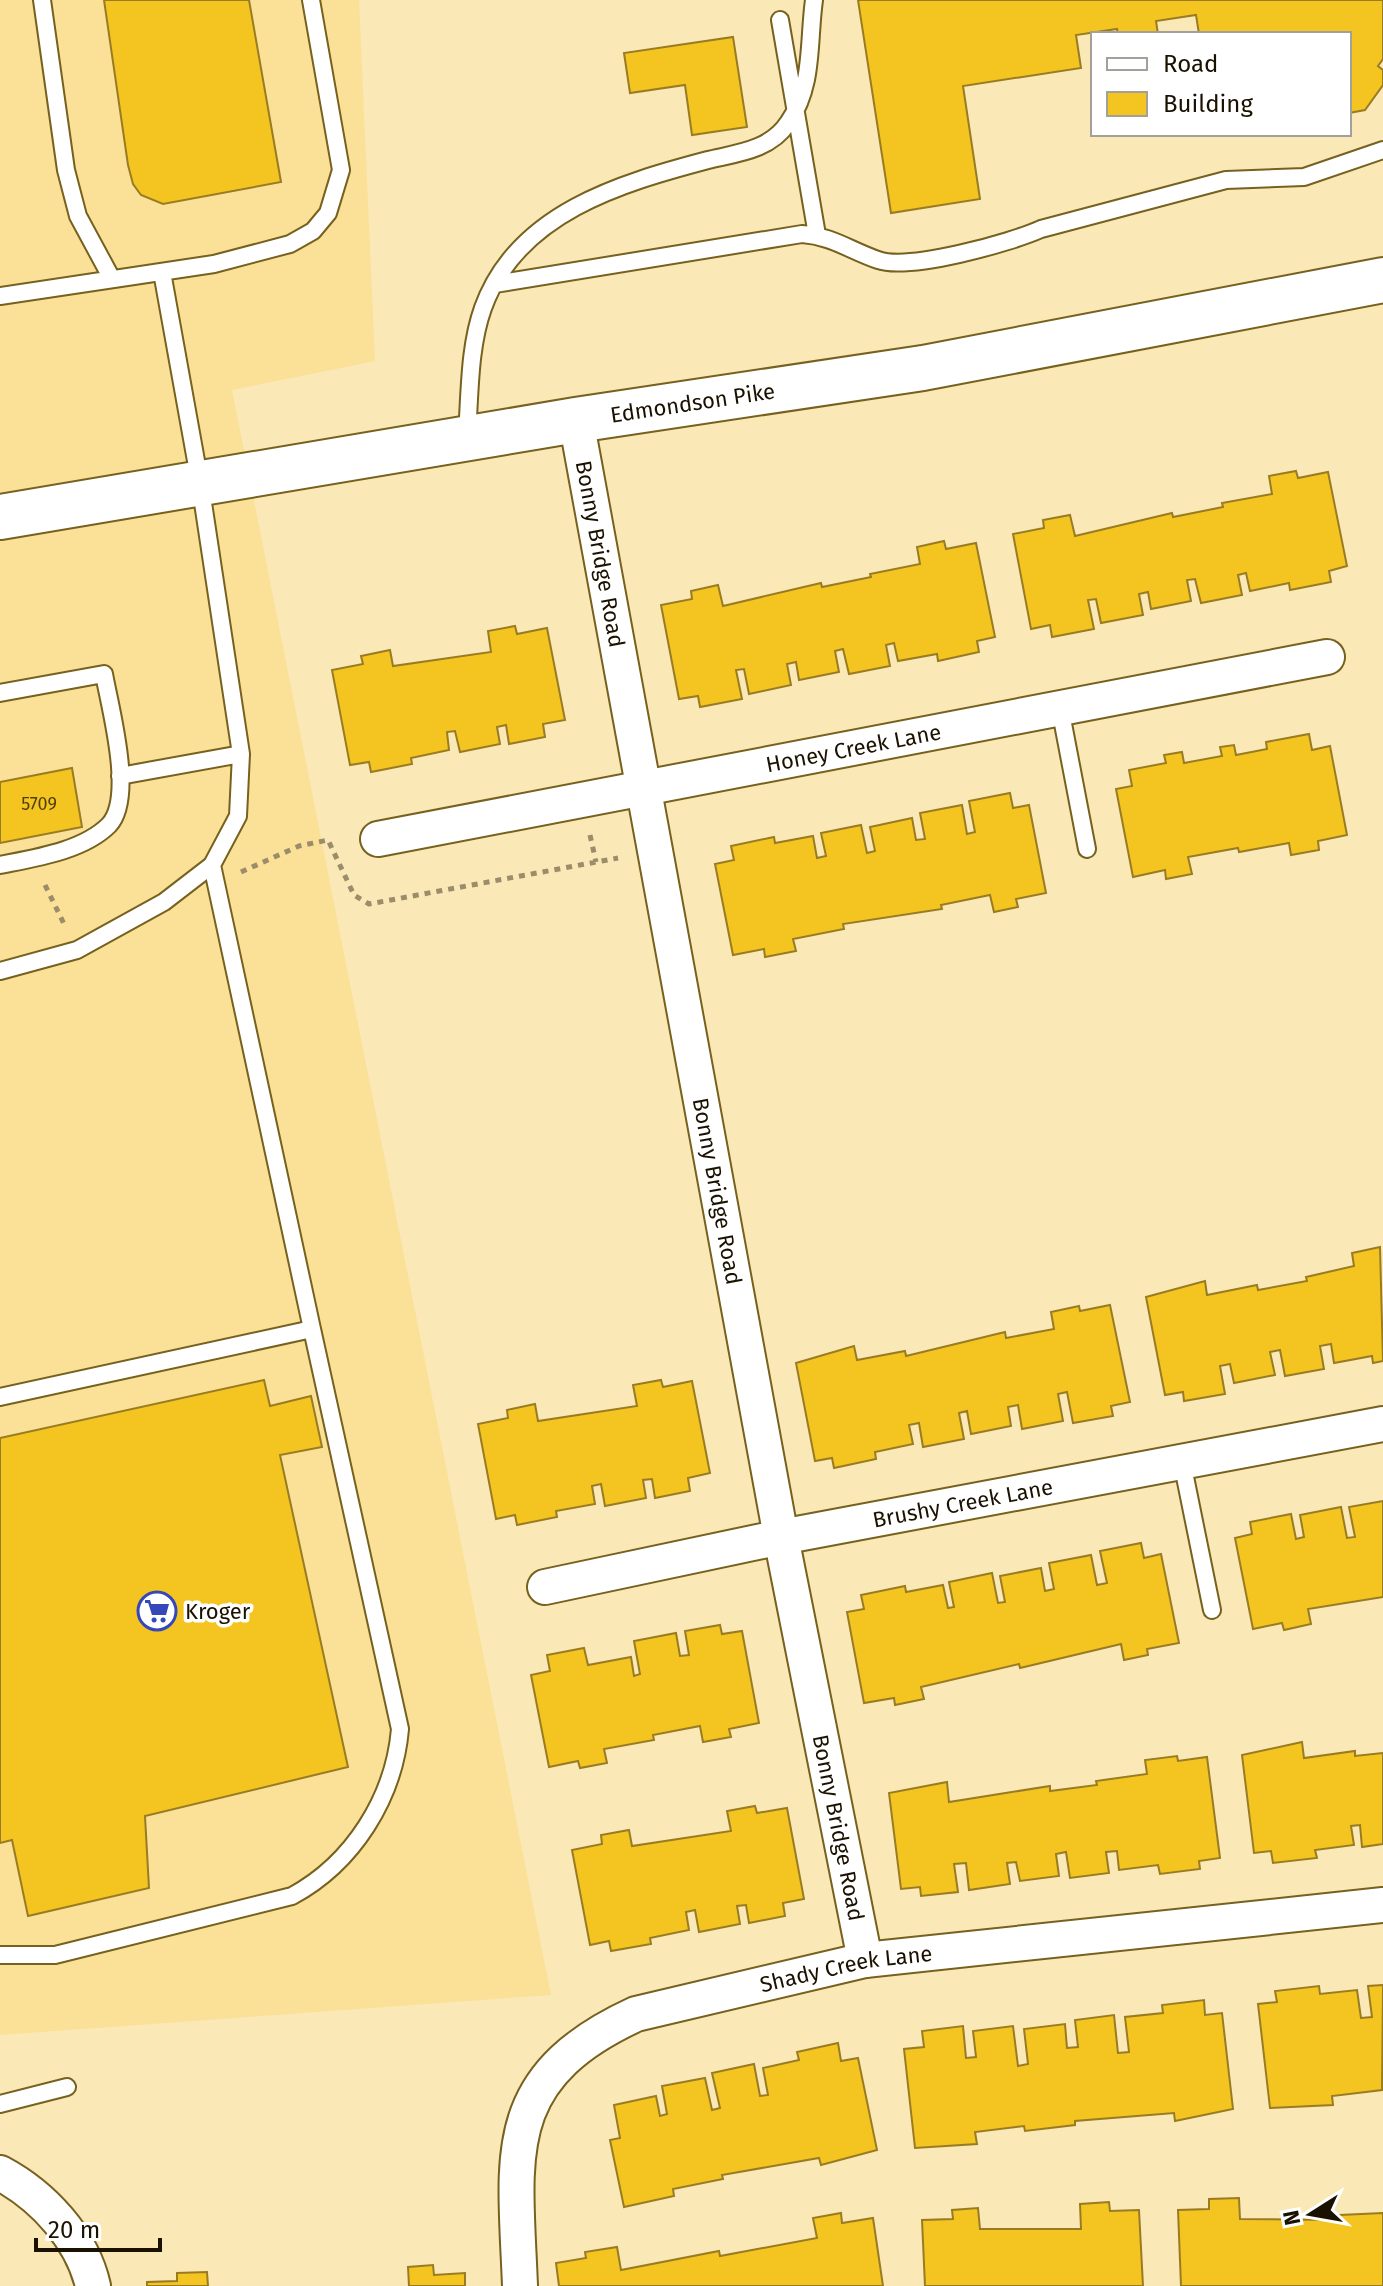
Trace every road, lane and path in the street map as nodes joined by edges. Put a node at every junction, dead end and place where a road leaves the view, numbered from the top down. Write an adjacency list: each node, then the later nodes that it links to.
1 (42, 0): 9 (lane)
2 (311, 0): 8 (lane)
3 (814, 0): 5 (lane)
4 (780, 20): 5 (lane)
5 (796, 110): 7 (lane); 11 (lane)
6 (1383, 150): 7 (lane)
7 (817, 235): 11 (lane)
8 (162, 272): 9 (lane); 15 (lane)
9 (112, 279): 12 (lane)
10 (1383, 280): 13 (main road, Edmondson Pike)
11 (495, 284): 14 (lane)
12 (0, 296)
13 (576, 420): 14 (main road, Edmondson Pike); 22 (street, Bonny Bridge Road)
14 (467, 440): 15 (main road, Edmondson Pike)
15 (200, 483): 16 (main road, Edmondson Pike); 20 (lane)
16 (0, 517)
17 (1327, 657): 19 (street, Honey Creek Lane)
18 (0, 693): 21 (lane)
19 (1060, 708): 22 (street, Honey Creek Lane); 24 (lane)
20 (241, 754): 21 (lane); 27 (lane)
21 (120, 776): 25 (lane)
22 (645, 789): 23 (street, Honey Creek Lane); 34 (street, Bonny Bridge Road)
23 (378, 839)
24 (1087, 849)
25 (32, 859): 26 (lane); 28 (path)
26 (0, 865)
27 (212, 865): 28 (lane); 30 (lane)
28 (77, 950): 29 (lane)
29 (0, 971)
30 (312, 1329): 31 (lane); 38 (lane)
31 (0, 1397)
32 (1383, 1424): 33 (street, Brushy Creek Lane)
33 (1182, 1462): 34 (street, Brushy Creek Lane); 36 (lane)
34 (781, 1537): 35 (street, Brushy Creek Lane); 39 (street, Bonny Bridge Road)
35 (545, 1587)
36 (1212, 1610)
37 (1383, 1905): 39 (street, Shady Creek Lane)
38 (0, 1955)
39 (865, 1960): 44 (street, Shady Creek Lane)
40 (67, 2087): 41 (lane)
41 (0, 2104)
42 (0, 2173): 43 (street)
43 (93, 2286)
44 (520, 2286)

